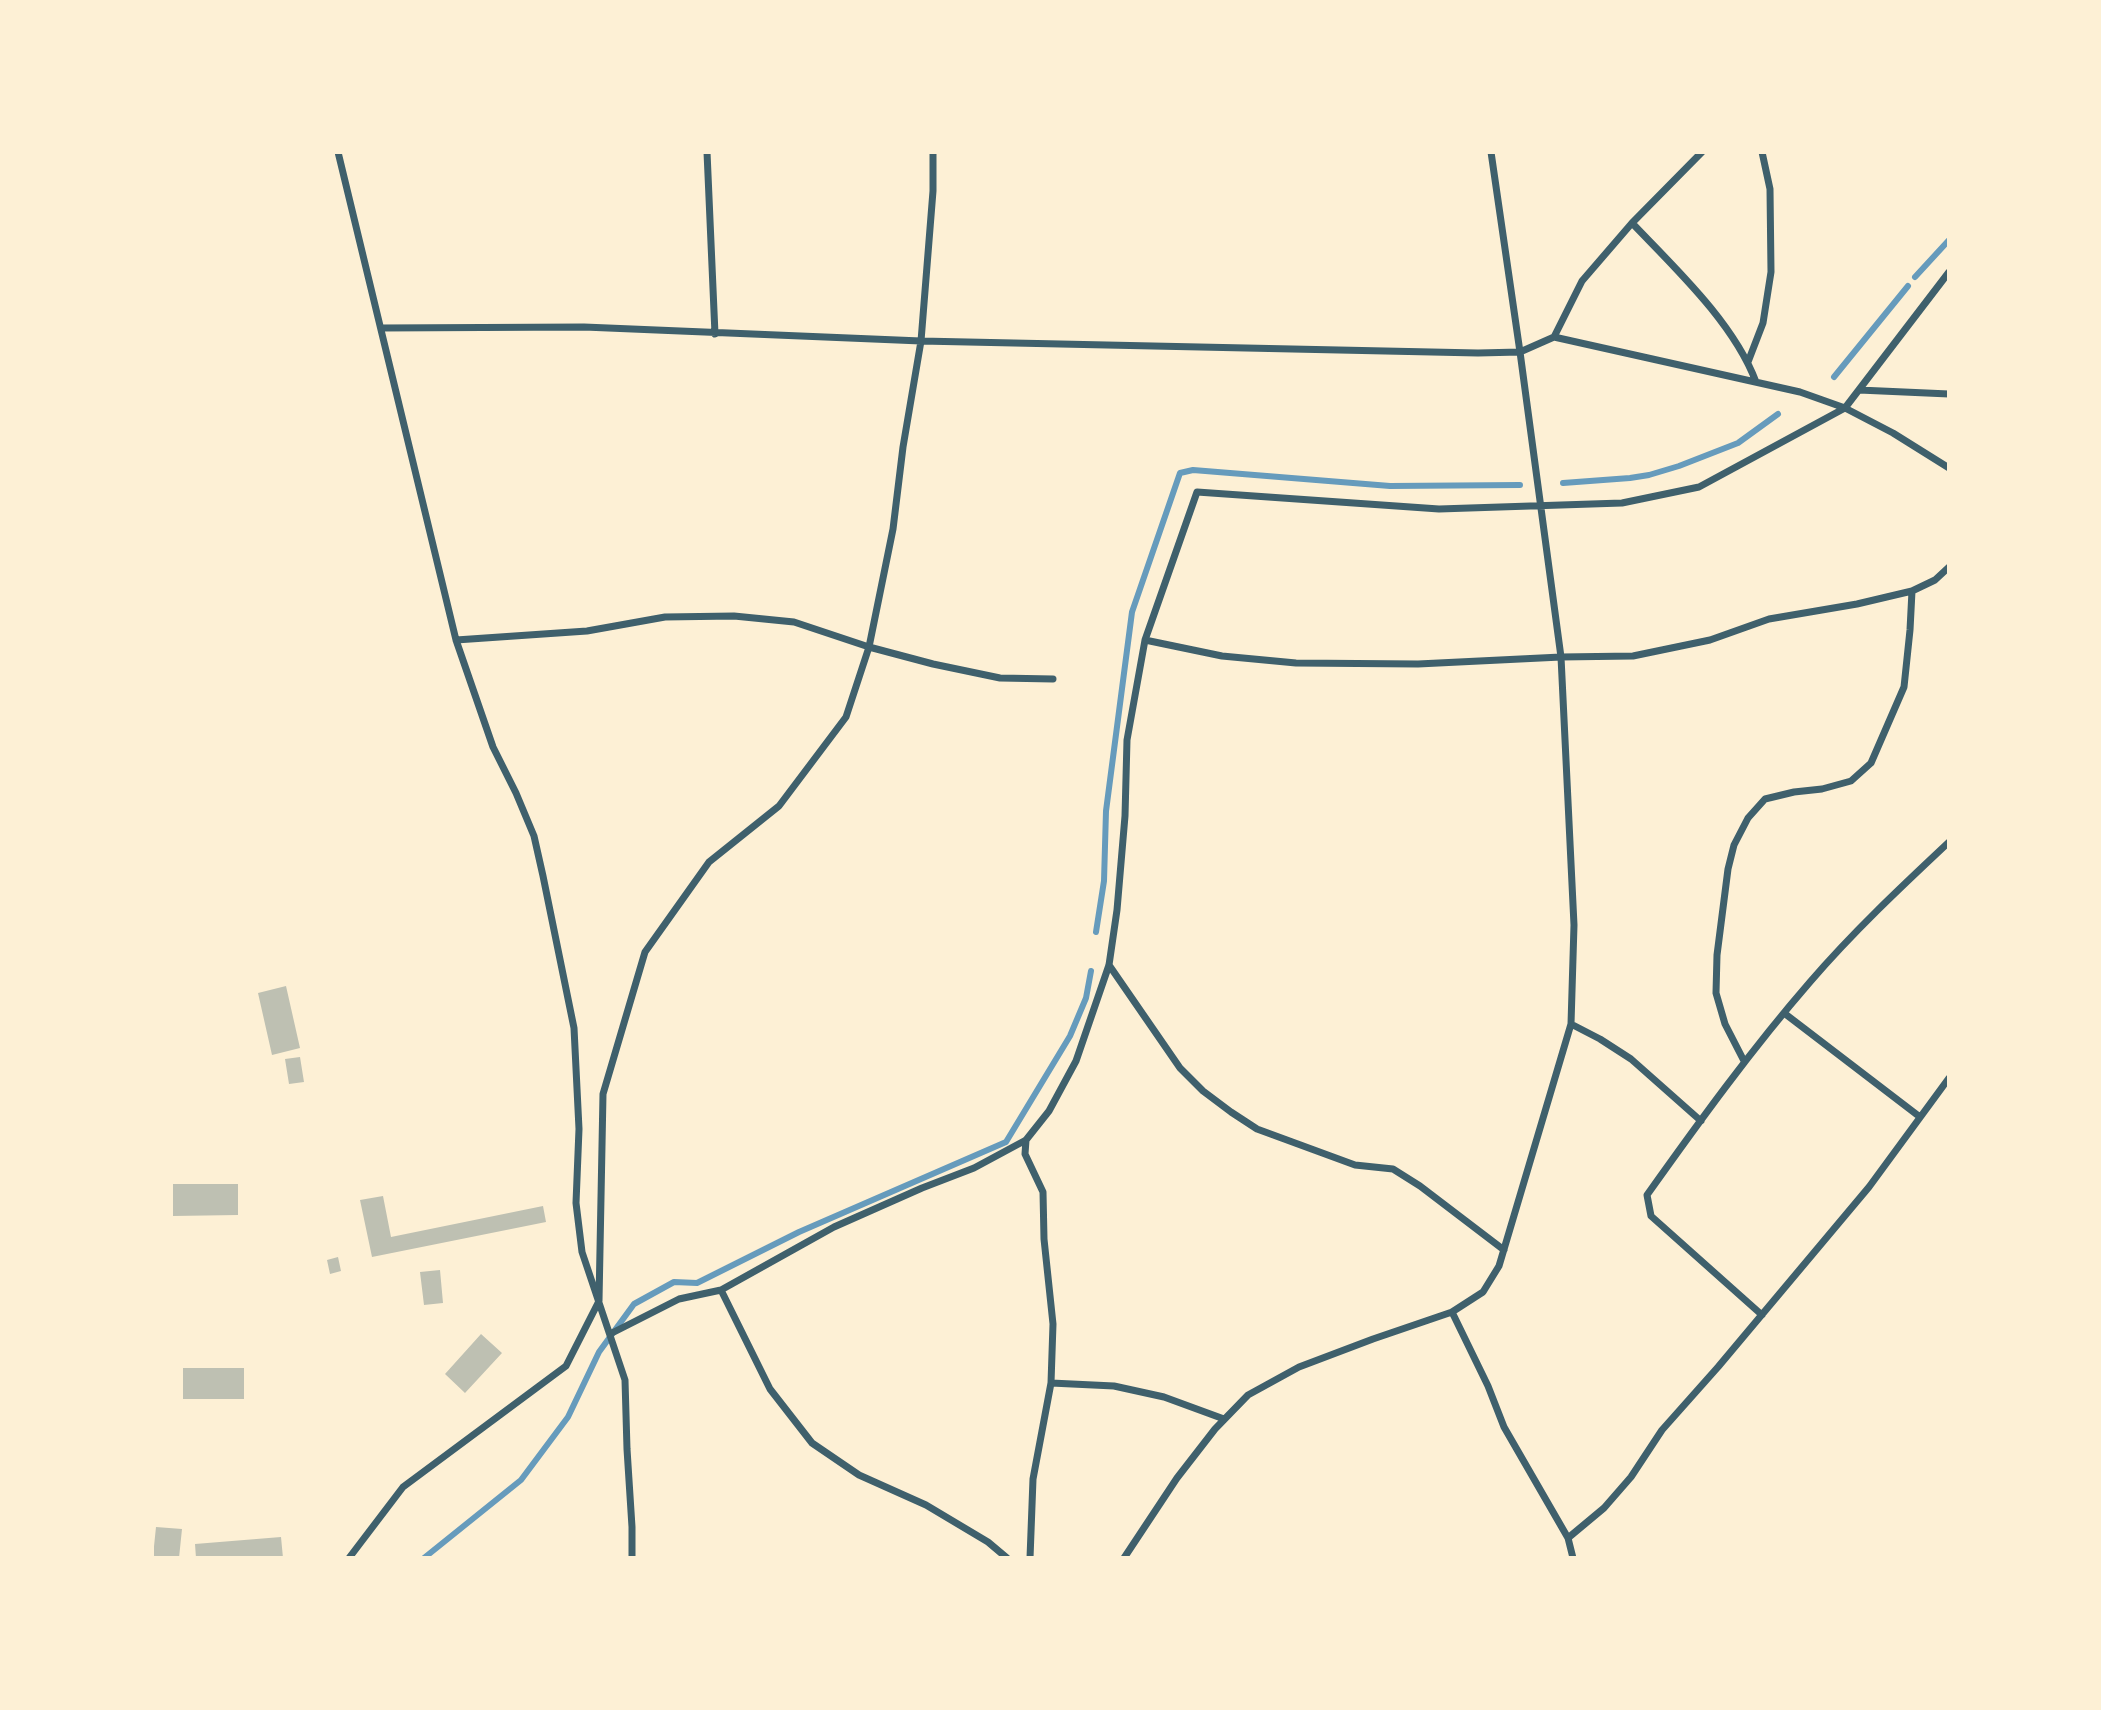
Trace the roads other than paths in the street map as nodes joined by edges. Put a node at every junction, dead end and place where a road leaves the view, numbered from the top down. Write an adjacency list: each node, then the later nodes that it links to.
1 (338, 152): 9 (street)
2 (707, 152): 10 (street)
3 (933, 152): 12 (street)
4 (1490, 152): 13 (street)
5 (1702, 152): 7 (street)
6 (1762, 152): 14 (street)
7 (1632, 223): 11 (street); 14 (street)
8 (1949, 272): 16 (street)
9 (381, 328): 10 (street); 23 (street)
10 (715, 334): 12 (street)
11 (1554, 337): 13 (street); 15 (street)
12 (921, 341): 13 (street); 25 (street)
13 (1520, 352): 20 (street)
14 (1748, 362): 15 (street)
15 (1756, 382): 18 (street)
16 (1859, 390): 17 (street); 18 (street)
17 (1949, 394)
18 (1845, 408): 19 (street); 20 (street)
19 (1949, 468)
20 (1541, 505): 24 (street); 26 (street)
21 (1949, 567): 22 (street)
22 (1912, 591): 26 (street); 32 (street)
23 (456, 640): 25 (street); 39 (street)
24 (1145, 640): 26 (street); 29 (street)
25 (869, 647): 27 (street); 39 (street)
26 (1561, 657): 31 (street)
27 (1053, 679)
28 (1949, 842): 30 (street)
29 (1109, 965): 36 (street); 37 (street)
30 (1784, 1013): 32 (street); 34 (street)
31 (1571, 1024): 35 (street); 37 (street)
32 (1744, 1061): 35 (street)
33 (1949, 1078): 34 (street)
34 (1920, 1117): 41 (street)
35 (1701, 1121): 41 (street)
36 (1026, 1140): 38 (street); 43 (street)
37 (1504, 1250): 40 (street)
38 (722, 1290): 42 (street); 48 (street)
39 (599, 1301): 42 (street); 46 (street)
40 (1452, 1312): 44 (street); 45 (street)
41 (1762, 1315): 45 (street)
42 (610, 1334): 47 (street)
43 (1051, 1383): 44 (street); 49 (street)
44 (1224, 1419): 50 (street)
45 (1568, 1538): 51 (street)
46 (349, 1558)
47 (632, 1558)
48 (1007, 1558)
49 (1030, 1558)
50 (1124, 1558)
51 (1573, 1558)

